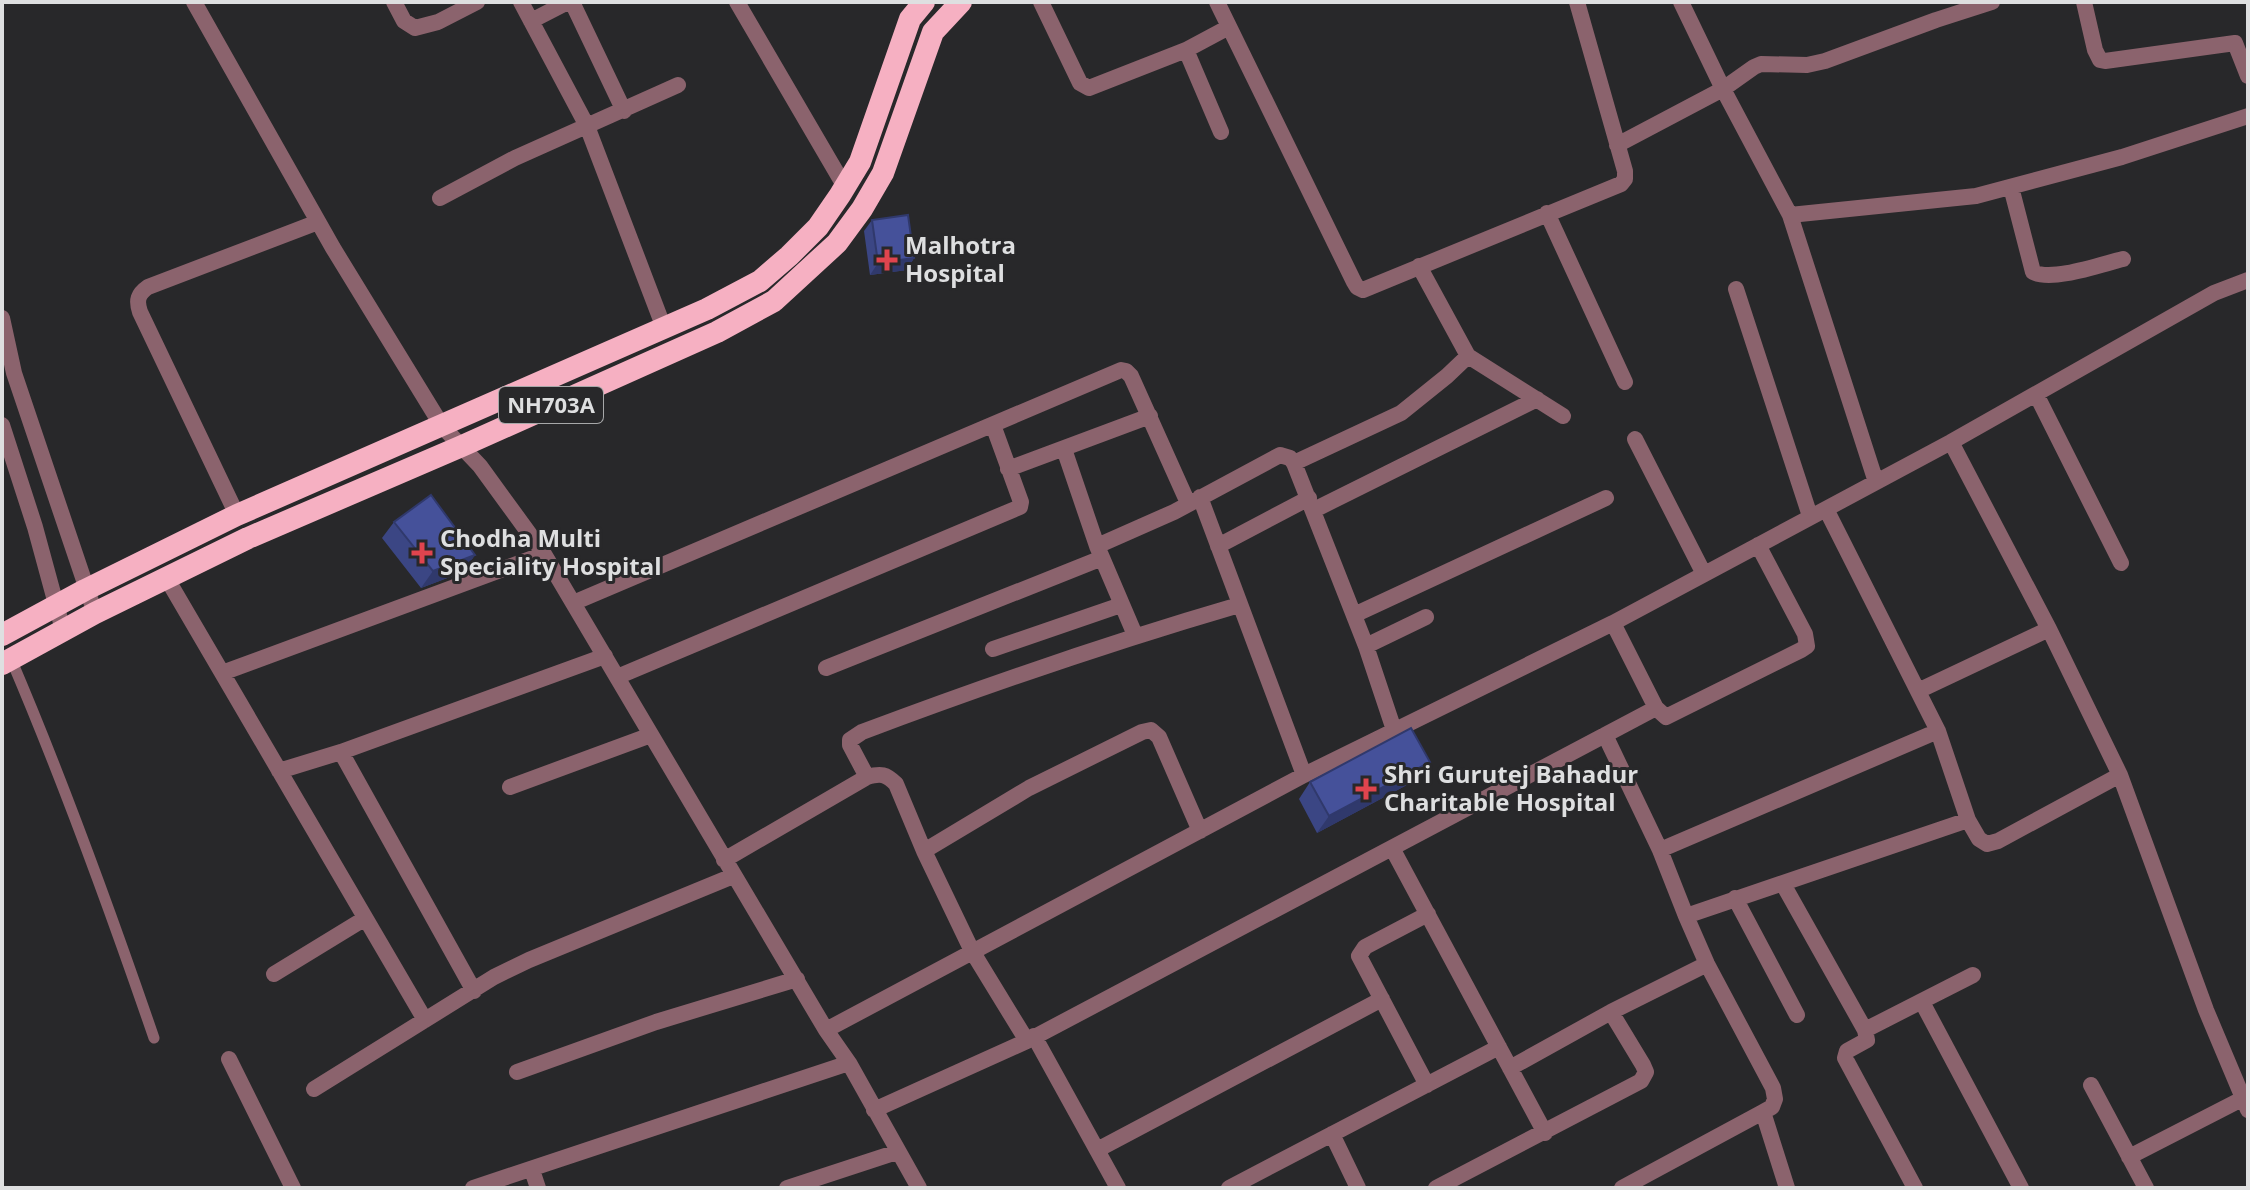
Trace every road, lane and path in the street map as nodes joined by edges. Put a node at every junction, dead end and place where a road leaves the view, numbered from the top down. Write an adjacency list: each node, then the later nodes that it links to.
1 (194, 2): 31 (street)
2 (394, 2): 3 (street)
3 (477, 2)
4 (521, 2): 15 (street)
5 (570, 2): 15 (street); 21 (street)
6 (737, 2): 26 (street)
7 (924, 2): 26 (highway, NH703A)
8 (961, 2): 50 (highway, NH703A)
9 (1041, 2): 17 (street)
10 (1217, 2): 16 (street)
11 (1577, 2): 25 (street)
12 (1681, 2): 20 (street)
13 (1992, 2): 20 (street)
14 (2084, 2): 18 (street)
15 (531, 21): 23 (street)
16 (1229, 27): 17 (street); 33 (street)
17 (1186, 50): 24 (street)
18 (2248, 76)
19 (678, 85): 21 (street)
20 (1723, 89): 25 (street); 30 (street)
21 (624, 111): 23 (street)
22 (2248, 116): 27 (street)
23 (587, 126): 28 (street); 37 (street)
24 (1221, 132)
25 (1617, 145): 29 (street)
26 (845, 187): 37 (highway, NH703A)
27 (2011, 187): 30 (street); 32 (street)
28 (440, 198)
29 (1547, 213): 33 (street); 40 (street)
30 (1790, 215): 54 (street)
31 (318, 222): 47 (street); 59 (street)
32 (2123, 259)
33 (1419, 266): 38 (street)
34 (2246, 285): 41 (street)
35 (1736, 289): 58 (street)
36 (2, 318): 39 (street)
37 (664, 328): 47 (highway, NH703A)
38 (1468, 356): 42 (street); 52 (street)
39 (8, 376): 67 (street)
40 (1625, 382)
41 (2036, 394): 49 (street); 64 (street)
42 (1537, 399): 44 (street); 57 (street)
43 (1150, 416): 46 (street); 51 (street); 56 (street)
44 (1563, 416)
45 (2, 425): 71 (street)
46 (993, 425): 53 (street); 68 (street)
47 (442, 426): 50 (street); 59 (highway, NH703A)
48 (1635, 439): 65 (street)
49 (1951, 442): 54 (street); 76 (street)
50 (462, 446): 63 (street); 66 (highway, NH703A)
51 (1064, 449): 53 (street); 62 (street)
52 (1294, 463): 56 (street); 57 (street)
53 (1008, 469): 86 (street)
54 (1876, 482): 58 (street)
55 (1606, 498): 73 (street)
56 (1194, 500): 61 (street); 62 (street)
57 (1312, 504): 61 (street); 73 (street)
58 (1818, 513): 60 (street); 87 (street)
59 (237, 515): 67 (highway, NH703A)
60 (1758, 545): 65 (street); 88 (street)
61 (1218, 546): 70 (street)
62 (1100, 552): 69 (street); 84 (street)
63 (544, 554): 68 (street); 85 (street)
64 (2121, 563)
65 (1704, 574): 75 (street)
66 (166, 577): 72 (highway, NH703A); 85 (street)
67 (85, 590): 71 (highway, NH703A); 72 (street)
68 (573, 603): 82 (street)
69 (1121, 605): 79 (street); 81 (street)
70 (1239, 605): 79 (street); 95 (street)
71 (55, 607): 77 (street); 78 (highway, NH703A)
72 (95, 613): 77 (highway, NH703A)
73 (1354, 615): 80 (street)
74 (1426, 617): 80 (street)
75 (1613, 623): 88 (street); 89 (street)
76 (2049, 629): 87 (street); 96 (street)
77 (63, 630): 83 (highway, NH703A)
78 (2, 635)
79 (1135, 635): 97 (street)
80 (1366, 646): 89 (street)
81 (993, 649)
82 (605, 656): 86 (street); 93 (street)
83 (7, 661): 124 (lane)
84 (826, 668)
85 (222, 673): 94 (street)
86 (617, 677): 91 (street)
87 (1920, 690): 90 (street)
88 (1656, 708): 92 (street)
89 (1394, 730): 95 (street)
90 (1938, 731): 99 (street); 102 (street)
91 (651, 735): 98 (street); 104 (street)
92 (1605, 735): 101 (street); 102 (street)
93 (341, 752): 94 (street); 116 (street)
94 (279, 771): 110 (street)
95 (1304, 775): 100 (street)
96 (2120, 775): 99 (street); 134 (street)
97 (867, 777): 103 (street); 104 (street)
98 (510, 787)
99 (1968, 820): 106 (street)
100 (1200, 831): 103 (street); 111 (street)
101 (1392, 848): 108 (street); 125 (street)
102 (1660, 850): 109 (street)
103 (924, 851): 111 (street)
104 (724, 860): 105 (street)
105 (733, 876): 115 (street); 116 (street)
106 (1783, 884): 107 (street); 123 (street)
107 (1735, 898): 109 (street); 120 (street)
108 (1428, 914): 117 (street); 126 (street)
109 (1686, 916): 112 (street)
110 (364, 919): 113 (street); 121 (street)
111 (972, 951): 122 (street); 125 (street)
112 (1707, 964): 119 (street); 136 (street)
113 (274, 974)
114 (1973, 975): 118 (street)
115 (797, 979): 122 (street); 130 (street)
116 (474, 991): 121 (street)
117 (1382, 999): 131 (street); 139 (street)
118 (1922, 1002): 123 (street); 155 (street)
119 (1611, 1012): 129 (street); 137 (street)
120 (1797, 1015)
121 (425, 1020): 133 (street)
122 (826, 1030): 128 (street)
123 (1865, 1030): 154 (street)
124 (154, 1038)
125 (1031, 1038): 135 (street); 139 (street)
126 (1499, 1047): 129 (street); 131 (street)
127 (229, 1059): 143 (street)
128 (849, 1063): 135 (street); 142 (street)
129 (1510, 1068): 137 (street)
130 (517, 1072)
131 (1427, 1085): 138 (street)
132 (2091, 1085): 141 (street)
133 (314, 1089)
134 (2244, 1094): 141 (street)
135 (874, 1110): 140 (street)
136 (1763, 1112): 152 (street); 153 (street)
137 (1545, 1133): 151 (street)
138 (1332, 1134): 149 (street); 150 (street)
139 (1097, 1150): 148 (street)
140 (897, 1152): 146 (street); 147 (street)
141 (2129, 1157): 156 (street)
142 (532, 1170): 144 (street); 145 (street)
143 (293, 1188)
144 (473, 1188)
145 (538, 1188)
146 (787, 1188)
147 (919, 1188)
148 (1118, 1188)
149 (1229, 1188)
150 (1358, 1188)
151 (1436, 1188)
152 (1622, 1188)
153 (1787, 1188)
154 (1915, 1188)
155 (2021, 1188)
156 (2146, 1188)

